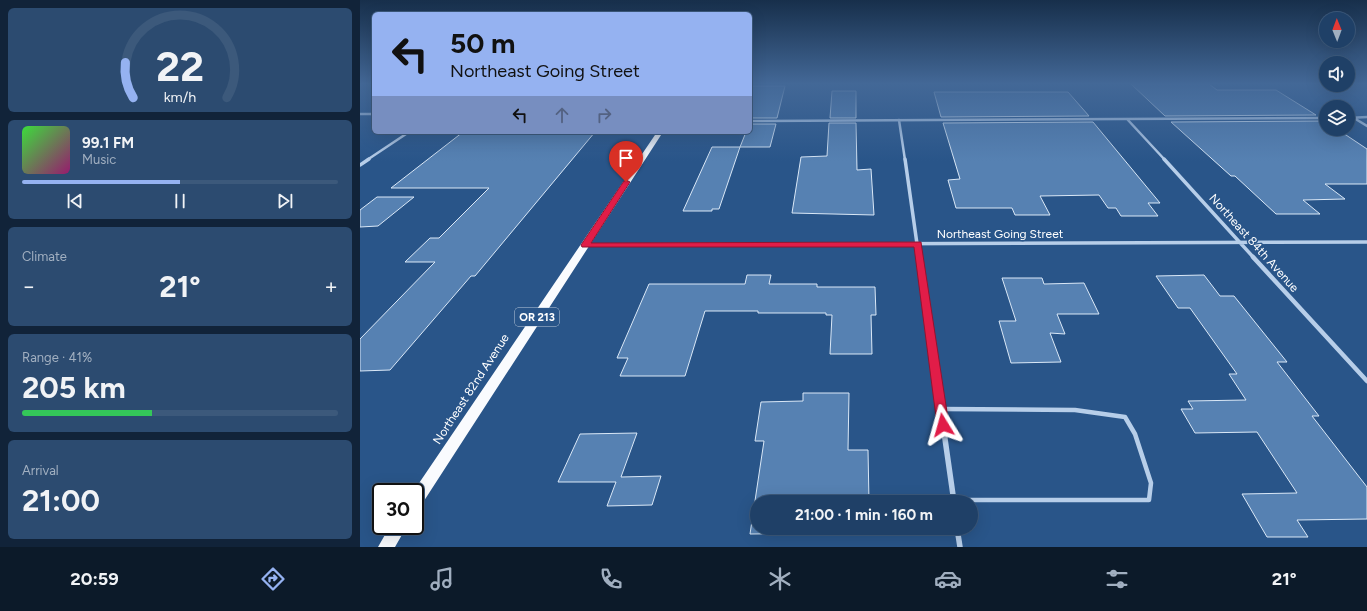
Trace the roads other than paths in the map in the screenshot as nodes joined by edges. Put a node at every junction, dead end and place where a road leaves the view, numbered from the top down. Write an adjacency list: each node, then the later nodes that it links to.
1 (360, 114): 2 (street)
2 (372, 114)
3 (1367, 117): 5 (street)
4 (1319, 118): 6 (street)
5 (1355, 118)
6 (1127, 119): 8 (street); 15 (street, Northeast 84th Avenue)
7 (1355, 119): 10 (street)
8 (899, 120): 9 (street); 16 (street)
9 (752, 121)
10 (1367, 126)
11 (406, 134): 13 (street)
12 (659, 134): 17 (main road, Northeast 82nd Avenue / OR 213)
13 (360, 165)
14 (1367, 242): 15 (street, Northeast Going Street)
15 (1240, 243): 16 (street, Northeast Going Street); 18 (street, Northeast 84th Avenue)
16 (918, 244): 17 (street, Northeast Going Street); 19 (street)
17 (585, 245): 20 (main road, Northeast 82nd Avenue / OR 213)
18 (1367, 381)
19 (941, 410): 21 (street); 22 (lane)
20 (424, 488)
21 (953, 495)
22 (978, 501)
23 (393, 535): 25 (main road)
24 (958, 535): 26 (street)
25 (386, 547)
26 (960, 547)

